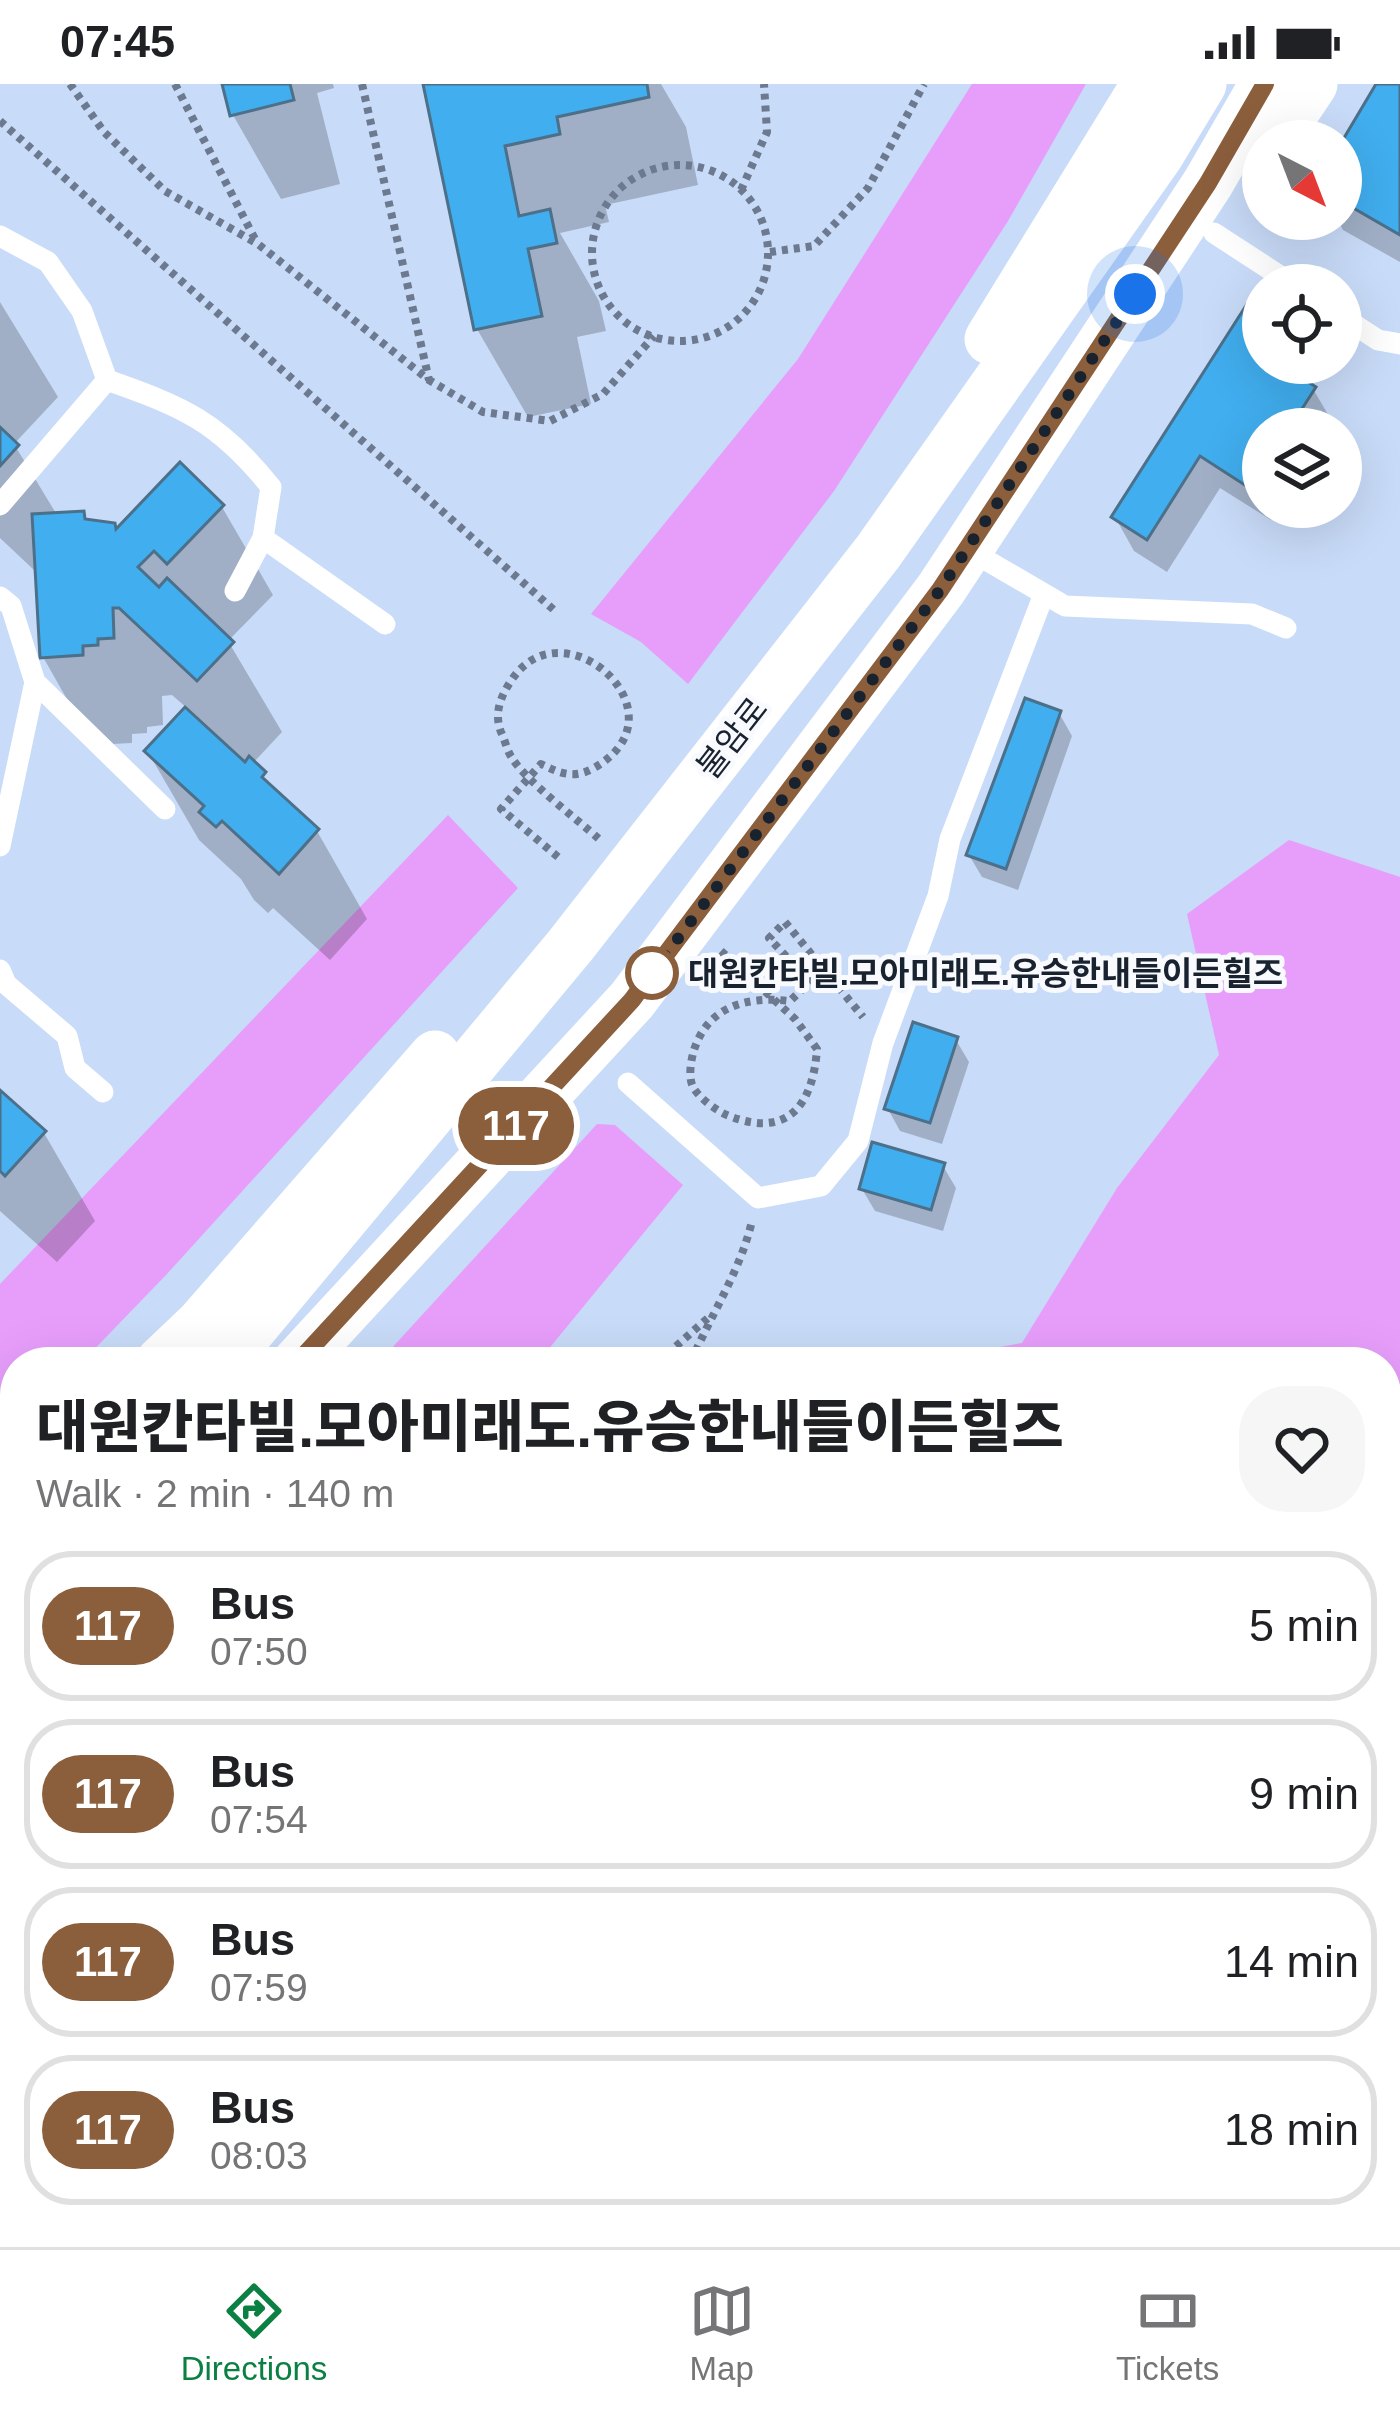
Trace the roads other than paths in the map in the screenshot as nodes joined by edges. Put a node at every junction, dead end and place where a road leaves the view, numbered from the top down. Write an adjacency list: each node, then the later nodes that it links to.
1 (1147, 84): 15 (street)
2 (1201, 84): 15 (street, 불암로)
3 (1265, 84): 16 (street)
4 (1312, 84): 5 (street)
5 (1288, 120)
6 (1242, 190): 7 (street)
7 (1214, 233): 9 (lane); 16 (street)
8 (0, 236): 12 (lane)
9 (1262, 264)
10 (1362, 330): 11 (lane)
11 (1400, 344)
12 (107, 380): 13 (lane); 14 (lane)
13 (0, 505)
14 (263, 538): 17 (lane); 20 (lane)
15 (878, 552): 25 (street, 불암로)
16 (957, 571): 18 (lane); 27 (street)
17 (235, 591)
18 (1044, 594): 21 (lane); 28 (lane)
19 (0, 597): 22 (lane)
20 (385, 624)
21 (1286, 628)
22 (35, 682): 23 (lane); 24 (lane)
23 (165, 809)
24 (0, 846)
25 (570, 946): 30 (street); 31 (street, 불암로)
26 (0, 970): 29 (lane)
27 (632, 1000): 32 (street); 33 (street)
28 (628, 1083)
29 (103, 1093)
30 (177, 1347)
31 (236, 1347)
32 (312, 1347)
33 (358, 1347)

